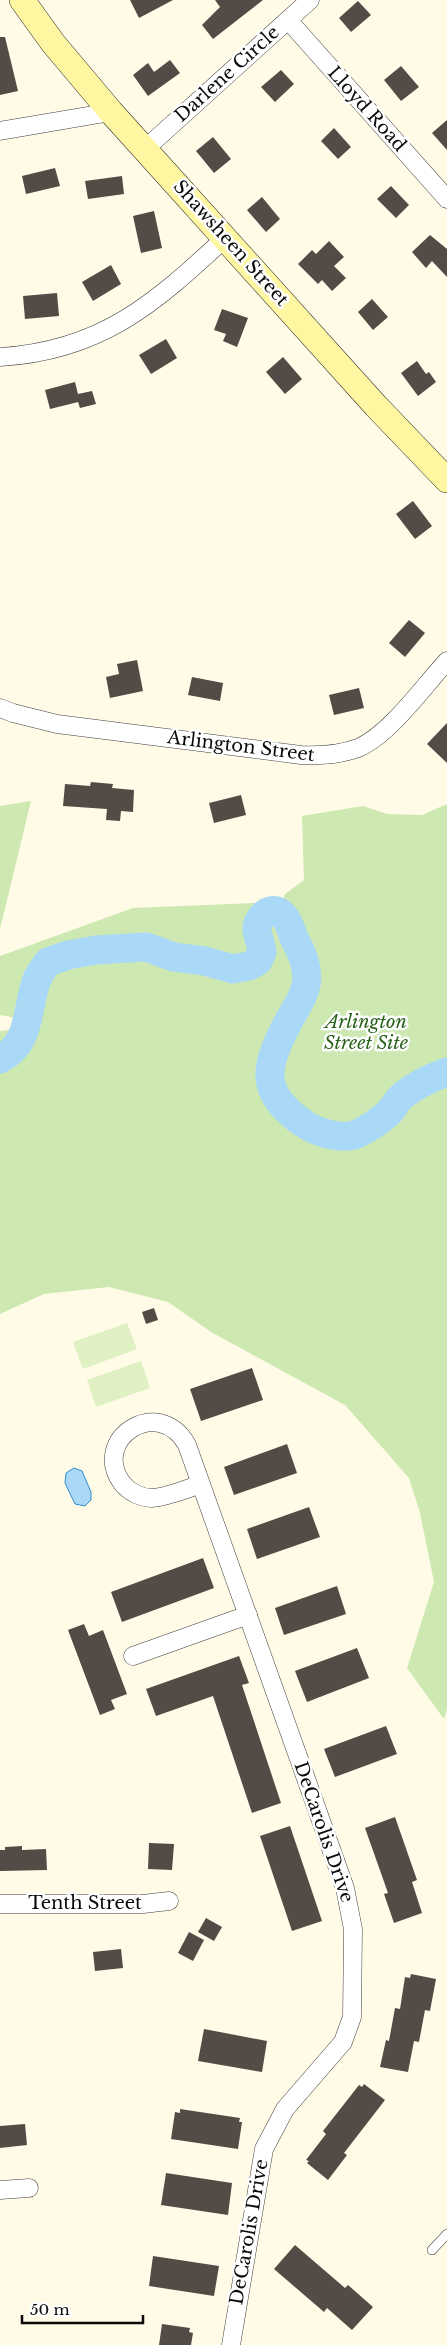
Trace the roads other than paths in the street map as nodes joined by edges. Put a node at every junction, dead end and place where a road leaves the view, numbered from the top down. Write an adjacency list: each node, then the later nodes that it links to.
1 (22, 0): 4 (main road, Shawsheen Street)
2 (310, 0): 3 (street, Darlene Circle)
3 (288, 20): 6 (street, Darlene Circle); 7 (street, Lloyd Road)
4 (112, 112): 5 (street); 6 (main road, Shawsheen Street)
5 (0, 131)
6 (145, 149): 8 (main road, Shawsheen Street)
7 (447, 199)
8 (225, 238): 9 (street); 10 (main road, Shawsheen Street)
9 (0, 356)
10 (447, 480)
11 (447, 661): 12 (street, Arlington Street)
12 (0, 708)
13 (201, 1484): 13 (street, DeCarolis Drive); 14 (street, DeCarolis Drive)
14 (248, 1615): 15 (street); 22 (street, DeCarolis Drive)
15 (133, 1656)
16 (169, 1901): 17 (street, Tenth Street)
17 (0, 1904)
18 (29, 2188): 19 (street)
19 (0, 2190)
20 (447, 2234): 21 (lane)
21 (432, 2250)
22 (231, 2345)

